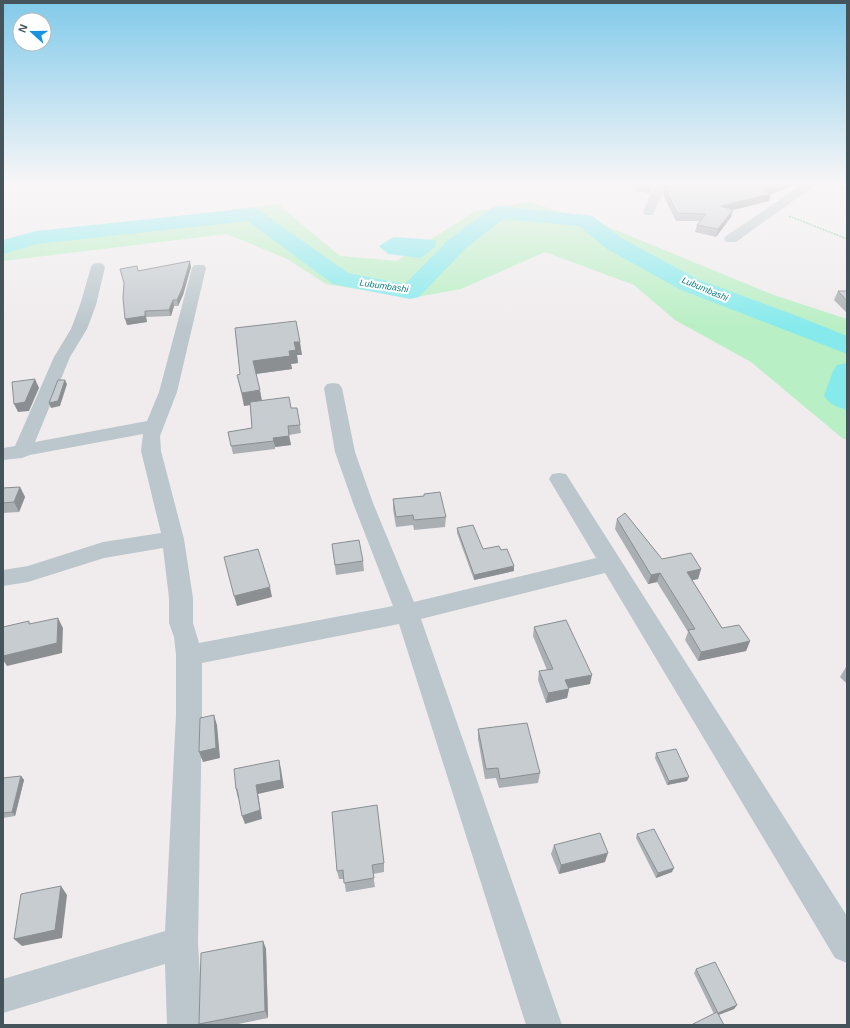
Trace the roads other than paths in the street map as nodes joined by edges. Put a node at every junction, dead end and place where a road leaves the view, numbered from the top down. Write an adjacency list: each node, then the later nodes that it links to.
1 (742, 231): 2 (street)
2 (731, 239)
3 (98, 267): 7 (street)
4 (199, 268): 6 (street)
5 (333, 388): 13 (street)
6 (153, 426): 7 (street); 10 (street)
7 (22, 452): 8 (street)
8 (3, 454)
9 (559, 479): 11 (street)
10 (173, 539): 12 (street); 14 (street)
11 (611, 563): 13 (street); 16 (street)
12 (3, 578)
13 (407, 613): 14 (street); 19 (street)
14 (189, 655): 15 (street)
15 (181, 944): 17 (street); 18 (street)
16 (847, 946)
17 (3, 996)
18 (185, 1025)
19 (544, 1025)

